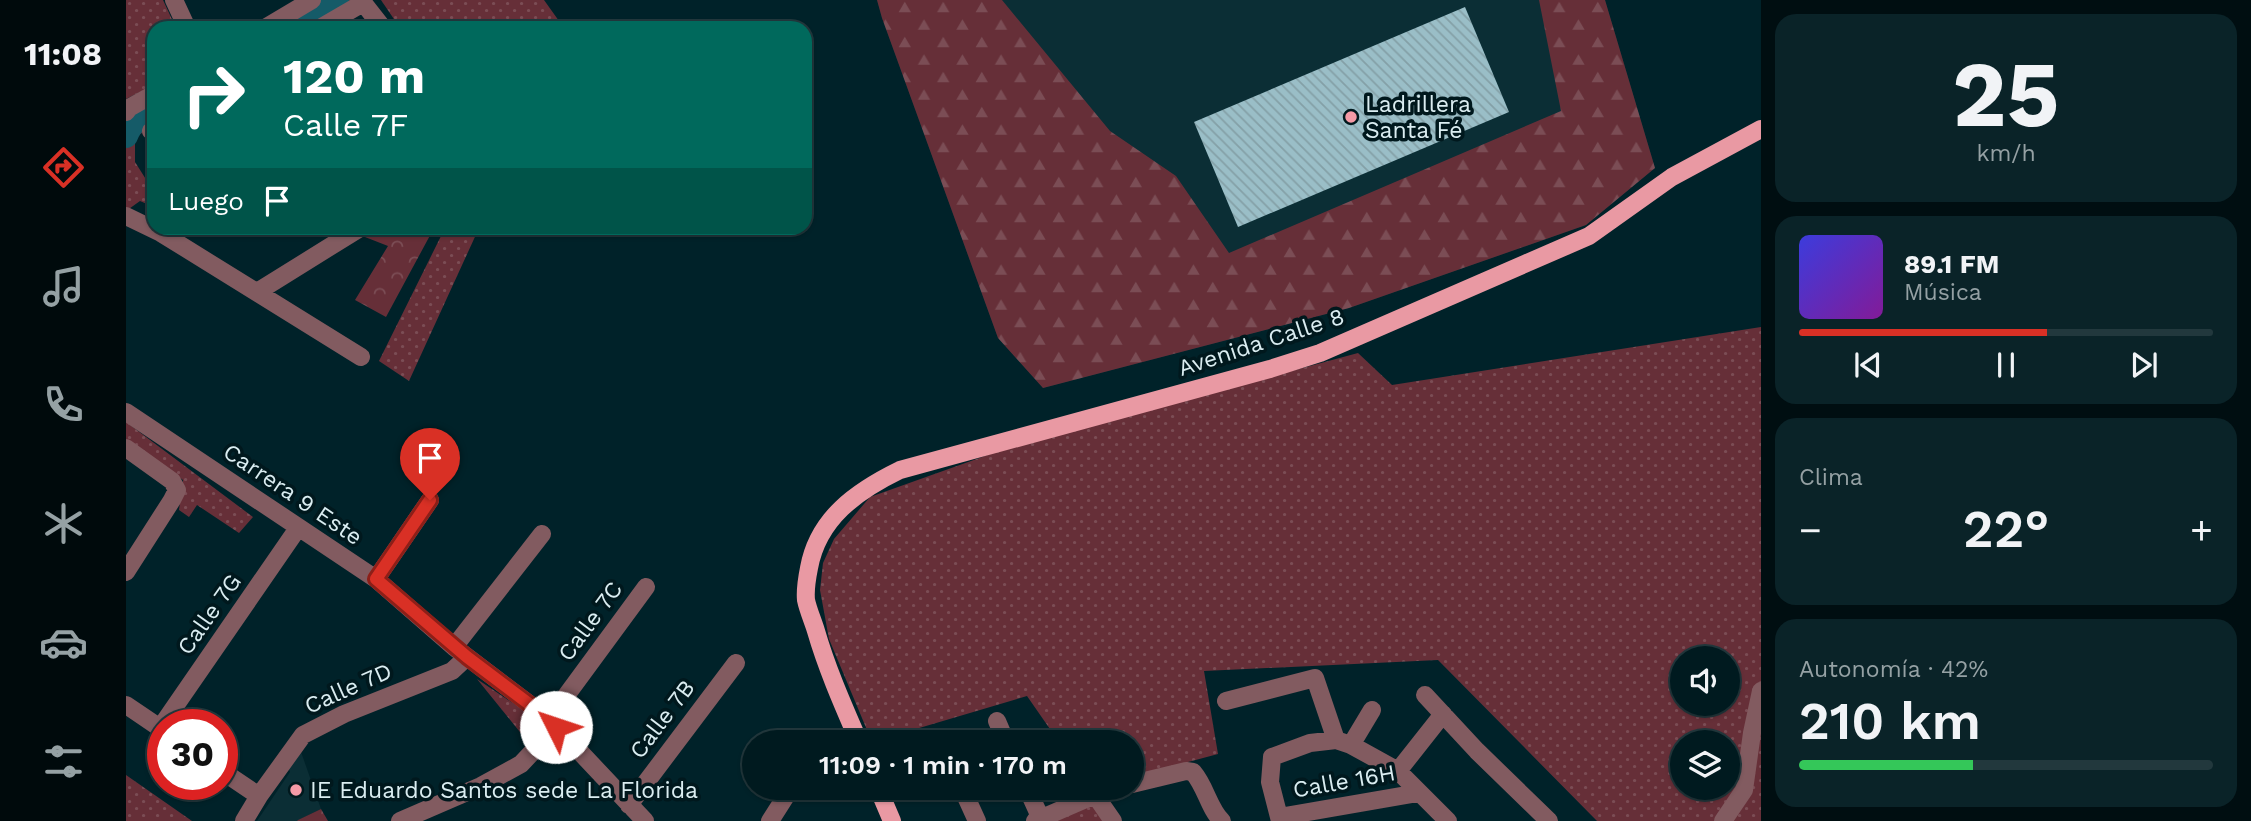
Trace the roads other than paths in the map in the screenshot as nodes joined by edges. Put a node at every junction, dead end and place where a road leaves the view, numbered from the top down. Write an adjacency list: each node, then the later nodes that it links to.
1 (174, 0): 4 (street)
2 (312, 0): 5 (street)
3 (362, 1): 6 (street); 7 (street)
4 (184, 21)
5 (277, 21)
6 (331, 21)
7 (378, 21)
8 (147, 98): 9 (street)
9 (126, 113)
10 (1761, 129): 37 (main road, Avenida Calle 8)
11 (126, 216): 12 (street)
12 (147, 224)
13 (172, 235): 15 (street)
14 (335, 235): 15 (street)
15 (257, 292): 16 (street)
16 (361, 357)
17 (126, 412): 20 (street, Carrera 9 Este)
18 (126, 447): 22 (street)
19 (430, 500): 23 (street)
20 (298, 528): 23 (street, Carrera 9 Este); 31 (street, Calle 7G)
21 (542, 534): 25 (street, Calle 7D)
22 (126, 572)
23 (376, 579): 25 (street, Carrera 9 Este)
24 (646, 587): 36 (street, Calle 7C)
25 (461, 652): 36 (street, Carrera 9 Este); 44 (street, Calle 7D)
26 (736, 663): 51 (street, Calle 7B)
27 (1761, 691): 64 (street)
28 (1425, 695): 33 (street)
29 (1226, 701): 39 (street)
30 (126, 705): 34 (street)
31 (175, 709)
32 (1372, 710): 39 (street)
33 (1444, 714): 40 (street); 63 (street)
34 (147, 719)
35 (997, 721): 38 (street)
36 (553, 723): 51 (street, Carrera 9 Este); 56 (street, Calle 7C)
37 (854, 730)
38 (1001, 730)
39 (1344, 742): 40 (street); 53 (street)
40 (1398, 771): 43 (street)
41 (1144, 781): 62 (street)
42 (238, 782): 44 (street)
43 (1418, 793): 52 (street); 53 (street, Calle 16H)
44 (259, 796): 55 (street, Calle 7D)
45 (784, 800): 58 (street)
46 (883, 800): 59 (main road)
47 (967, 800): 60 (street)
48 (1031, 800): 54 (street)
49 (1084, 800): 54 (street)
50 (1099, 800): 61 (street)
51 (629, 805): 57 (street, Carrera 9 Este)
52 (1438, 817)
53 (1280, 819)
54 (1038, 820)
55 (244, 821)
56 (400, 821)
57 (645, 821)
58 (771, 821)
59 (892, 821)
60 (977, 821)
61 (1114, 821)
62 (1222, 821)
63 (1549, 821)
64 (1723, 821)

